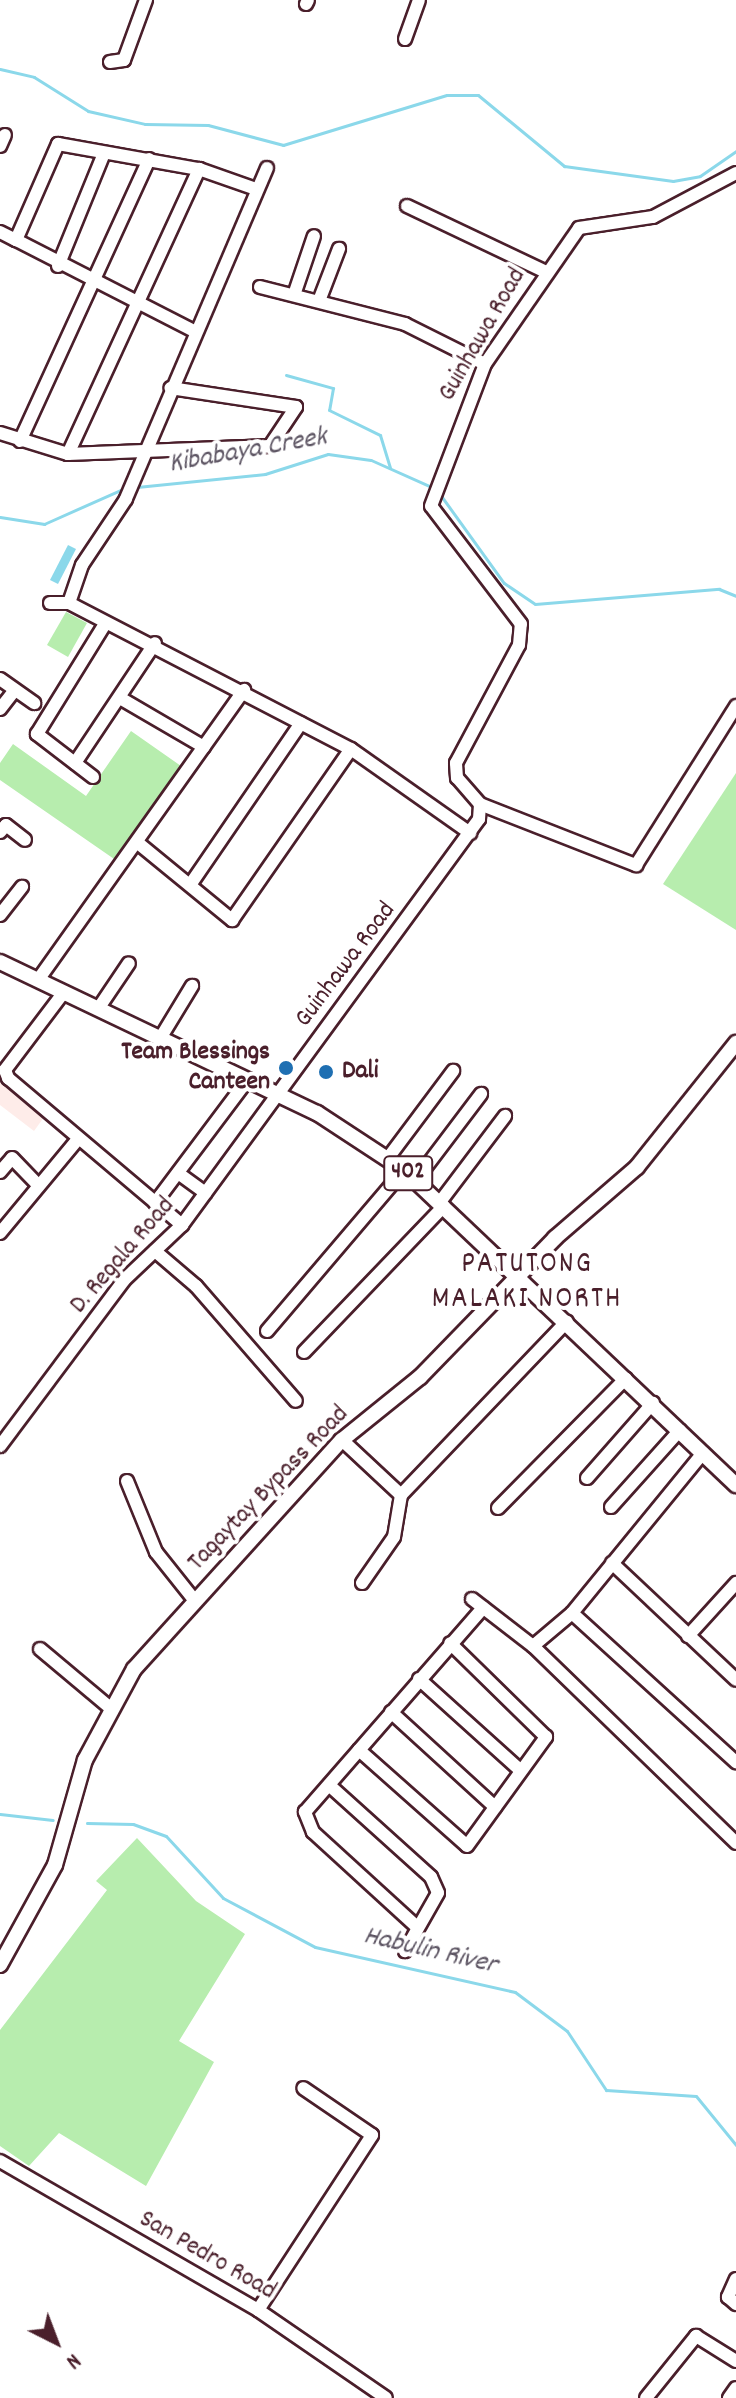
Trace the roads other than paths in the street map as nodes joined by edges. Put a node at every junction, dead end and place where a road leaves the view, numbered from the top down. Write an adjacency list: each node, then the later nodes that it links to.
1 (146, 0): 4 (street)
2 (419, 0): 3 (street)
3 (405, 39)
4 (110, 62)
5 (104, 153): 6 (street); 14 (street); 16 (street)
6 (149, 159): 8 (street); 18 (street)
7 (267, 168): 10 (street)
8 (199, 169): 10 (street); 22 (street)
9 (736, 173): 17 (street, Guinhawa Road)
10 (256, 189): 23 (street)
11 (407, 206): 17 (street)
12 (0, 232): 14 (street)
13 (314, 236): 20 (street)
14 (16, 240): 16 (street)
15 (339, 249): 21 (street)
16 (58, 266): 18 (street)
17 (544, 271): 24 (street, Guinhawa Road)
18 (97, 282): 22 (street); 27 (street)
19 (260, 287): 20 (street)
20 (294, 295): 21 (street)
21 (319, 301): 24 (street)
22 (140, 303): 23 (street); 29 (street)
23 (196, 332): 25 (street)
24 (485, 364): 46 (street, Guinhawa Road)
25 (170, 388): 28 (street); 28 (street)
26 (0, 433): 27 (street)
27 (20, 441): 29 (street)
28 (140, 453): 29 (street); 31 (street)
29 (68, 454)
30 (50, 603): 31 (street)
31 (69, 603): 32 (street)
32 (105, 624): 33 (street); 44 (street)
33 (155, 643): 36 (street); 37 (street)
34 (0, 679): 35 (street)
35 (15, 690): 38 (street); 40 (street)
36 (244, 690): 41 (street); 42 (street)
37 (120, 698): 42 (street); 44 (street)
38 (34, 703)
39 (736, 706): 46 (street)
40 (0, 709)
41 (301, 723): 43 (street); 51 (street)
42 (204, 747): 50 (street)
43 (351, 749): 48 (street); 51 (street)
44 (75, 763): 45 (street)
45 (93, 777)
46 (480, 804): 48 (street, Guinhawa Road)
47 (0, 832): 49 (street)
48 (470, 833): 64 (street, Guinhawa Road)
49 (25, 840)
50 (138, 843): 51 (street); 56 (street)
51 (190, 885)
52 (22, 887): 53 (street)
53 (0, 915)
54 (0, 962): 56 (main road, 402)
55 (129, 963): 59 (street)
56 (38, 980): 58 (main road, 402)
57 (192, 986): 60 (street)
58 (64, 992): 59 (main road, 402); 67 (street)
59 (98, 1009): 60 (main road, 402)
60 (161, 1037): 63 (main road, 402)
61 (736, 1043): 80 (main road, Tagaytay Bypass Road)
62 (453, 1071): 68 (street)
63 (248, 1079): 64 (main road, 402); 71 (street)
64 (278, 1094): 68 (main road, 402); 74 (street, D. Regala Road)
65 (481, 1094): 72 (street)
66 (505, 1116): 76 (street)
67 (78, 1139): 73 (street); 75 (street)
68 (388, 1158): 69 (main road, 402)
69 (404, 1170): 72 (main road, 402); 82 (street)
70 (0, 1172): 73 (street)
71 (178, 1173): 74 (street); 75 (street)
72 (416, 1180): 76 (main road, 402)
73 (38, 1185): 78 (street)
74 (206, 1193): 77 (street, D. Regala Road)
75 (155, 1203): 77 (street)
76 (442, 1204): 80 (main road, 402); 83 (street)
77 (182, 1225): 79 (street, D. Regala Road)
78 (0, 1233)
79 (155, 1251): 85 (street); 89 (street, D. Regala Road)
80 (520, 1276): 81 (main road, 402); 88 (main road, Tagaytay Bypass Road)
81 (567, 1321): 84 (main road, 402); 94 (street)
82 (267, 1331)
83 (304, 1352)
84 (626, 1378): 86 (main road, 402); 96 (street)
85 (296, 1401)
86 (653, 1403): 87 (main road, 402); 91 (street)
87 (680, 1430): 90 (main road, 402); 95 (street)
88 (342, 1440): 94 (street); 101 (main road, Tagaytay Bypass Road)
89 (0, 1446)
90 (703, 1453): 93 (main road, 402); 97 (street)
91 (587, 1478)
92 (127, 1481): 101 (street)
93 (736, 1485)
94 (401, 1495): 98 (street)
95 (611, 1507)
96 (498, 1508)
97 (612, 1563): 102 (street); 103 (street)
98 (362, 1583)
99 (736, 1583): 100 (street)
100 (731, 1598): 103 (street)
101 (195, 1601): 109 (main road, Tagaytay Bypass Road)
102 (572, 1613): 105 (street); 112 (street)
103 (688, 1636): 108 (street)
104 (450, 1643): 105 (street); 107 (street); 113 (street)
105 (533, 1646): 116 (street)
106 (40, 1649): 109 (street)
107 (419, 1679): 110 (street); 113 (street)
108 (736, 1680)
109 (109, 1707): 119 (main road, Tagaytay Bypass Road)
110 (391, 1712): 111 (street); 115 (street)
111 (359, 1750): 114 (street); 115 (street)
112 (736, 1762)
113 (521, 1771): 115 (street)
114 (329, 1785): 117 (street); 117 (street)
115 (495, 1807)
116 (736, 1843)
117 (417, 1927): 118 (street)
118 (405, 1951)
119 (0, 1965)
120 (303, 2088): 124 (street)
121 (0, 2161): 124 (street, San Pedro Road)
122 (736, 2279): 123 (street)
123 (736, 2304)
124 (258, 2310): 126 (street, San Pedro Road)
125 (736, 2361): 130 (street)
126 (368, 2385): 128 (street); 129 (street, San Pedro Road)
127 (736, 2388): 131 (street)
128 (359, 2398)
129 (386, 2398)
130 (646, 2398)
131 (729, 2398)

